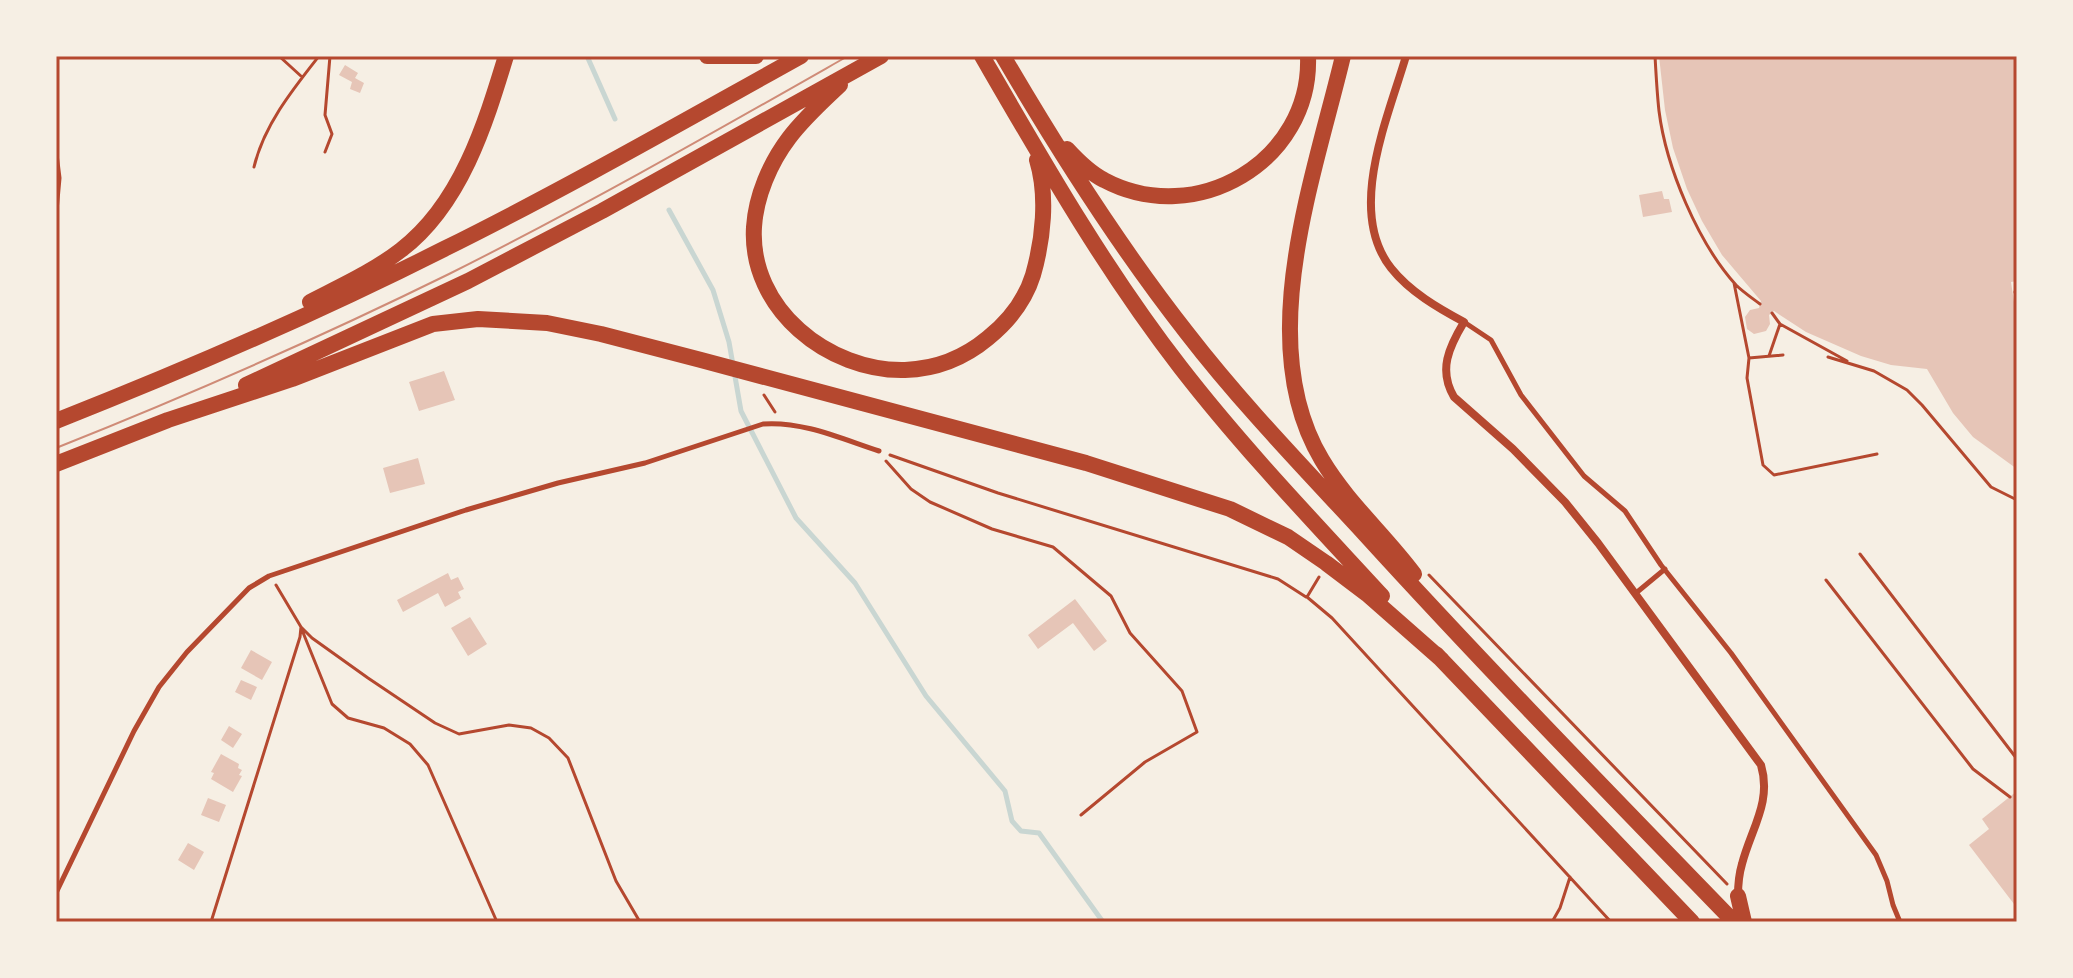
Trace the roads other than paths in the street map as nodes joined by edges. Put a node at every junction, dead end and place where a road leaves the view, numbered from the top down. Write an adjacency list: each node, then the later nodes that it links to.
1 (506, 56): 15 (highway)
2 (707, 56): 3 (highway)
3 (756, 56)
4 (801, 56): 15 (highway)
5 (881, 56): 11 (highway)
6 (982, 56): 13 (highway)
7 (1003, 56): 12 (highway)
8 (1308, 56): 12 (highway)
9 (1343, 56): 22 (highway)
10 (1406, 56): 14 (street)
11 (858, 69): 13 (highway); 16 (highway)
12 (1035, 112): 22 (highway)
13 (1020, 122): 23 (highway)
14 (1464, 322): 20 (lane); 21 (street)
15 (144, 386): 17 (highway)
16 (168, 420): 19 (highway); 23 (highway)
17 (56, 421)
18 (879, 451): 24 (lane)
19 (56, 464)
20 (1665, 569): 21 (lane); 29 (lane)
21 (1636, 593): 25 (street)
22 (1461, 639): 27 (highway)
23 (1442, 660): 26 (highway)
24 (56, 893)
25 (1738, 896): 28 (highway)
26 (1692, 922)
27 (1734, 922)
28 (1744, 922)
29 (1900, 922)

